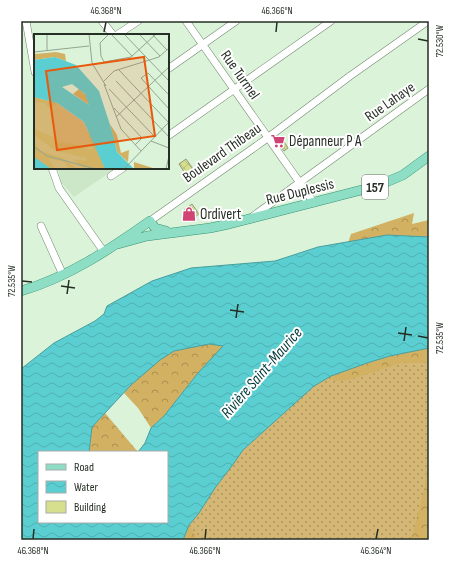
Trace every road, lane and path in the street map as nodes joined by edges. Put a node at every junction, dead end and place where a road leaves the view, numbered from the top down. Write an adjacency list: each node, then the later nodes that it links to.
1 (26, 21): 11 (street)
2 (102, 21): 8 (street)
3 (138, 21): 9 (street)
4 (186, 21): 10 (street, Rue Turmel)
5 (236, 21): 10 (street)
6 (332, 21): 14 (street)
7 (428, 21): 16 (street, Boulevard Thibeau)
8 (112, 34)
9 (118, 34)
10 (202, 44): 12 (street); 14 (street, Rue Turmel)
11 (34, 66)
12 (169, 67)
13 (429, 89): 21 (street, Rue Lahaye)
14 (234, 90): 15 (street); 16 (street, Rue Turmel)
15 (169, 135)
16 (268, 137): 21 (street, Rue Turmel); 24 (street, Boulevard Thibeau)
17 (428, 160): 22 (main road, Rue Duplessis / 157)
18 (52, 169): 28 (street)
19 (122, 169): 20 (street)
20 (111, 176)
21 (299, 182): 22 (street, Rue Turmel); 23 (street, Rue Lahaye)
22 (314, 203): 23 (main road, Rue Duplessis / 157)
23 (249, 220): 26 (main road, Rue Duplessis / 157)
24 (150, 221): 26 (main road); 27 (main road, Boulevard Thibeau / 157)
25 (41, 226): 29 (street)
26 (169, 232): 27 (main road, Rue Duplessis / 157)
27 (118, 244): 28 (main road, Boulevard Thibeau / 157)
28 (104, 252): 29 (main road, Boulevard Thibeau / 157)
29 (63, 275): 30 (main road, Boulevard Thibeau / 157)
30 (21, 291)

